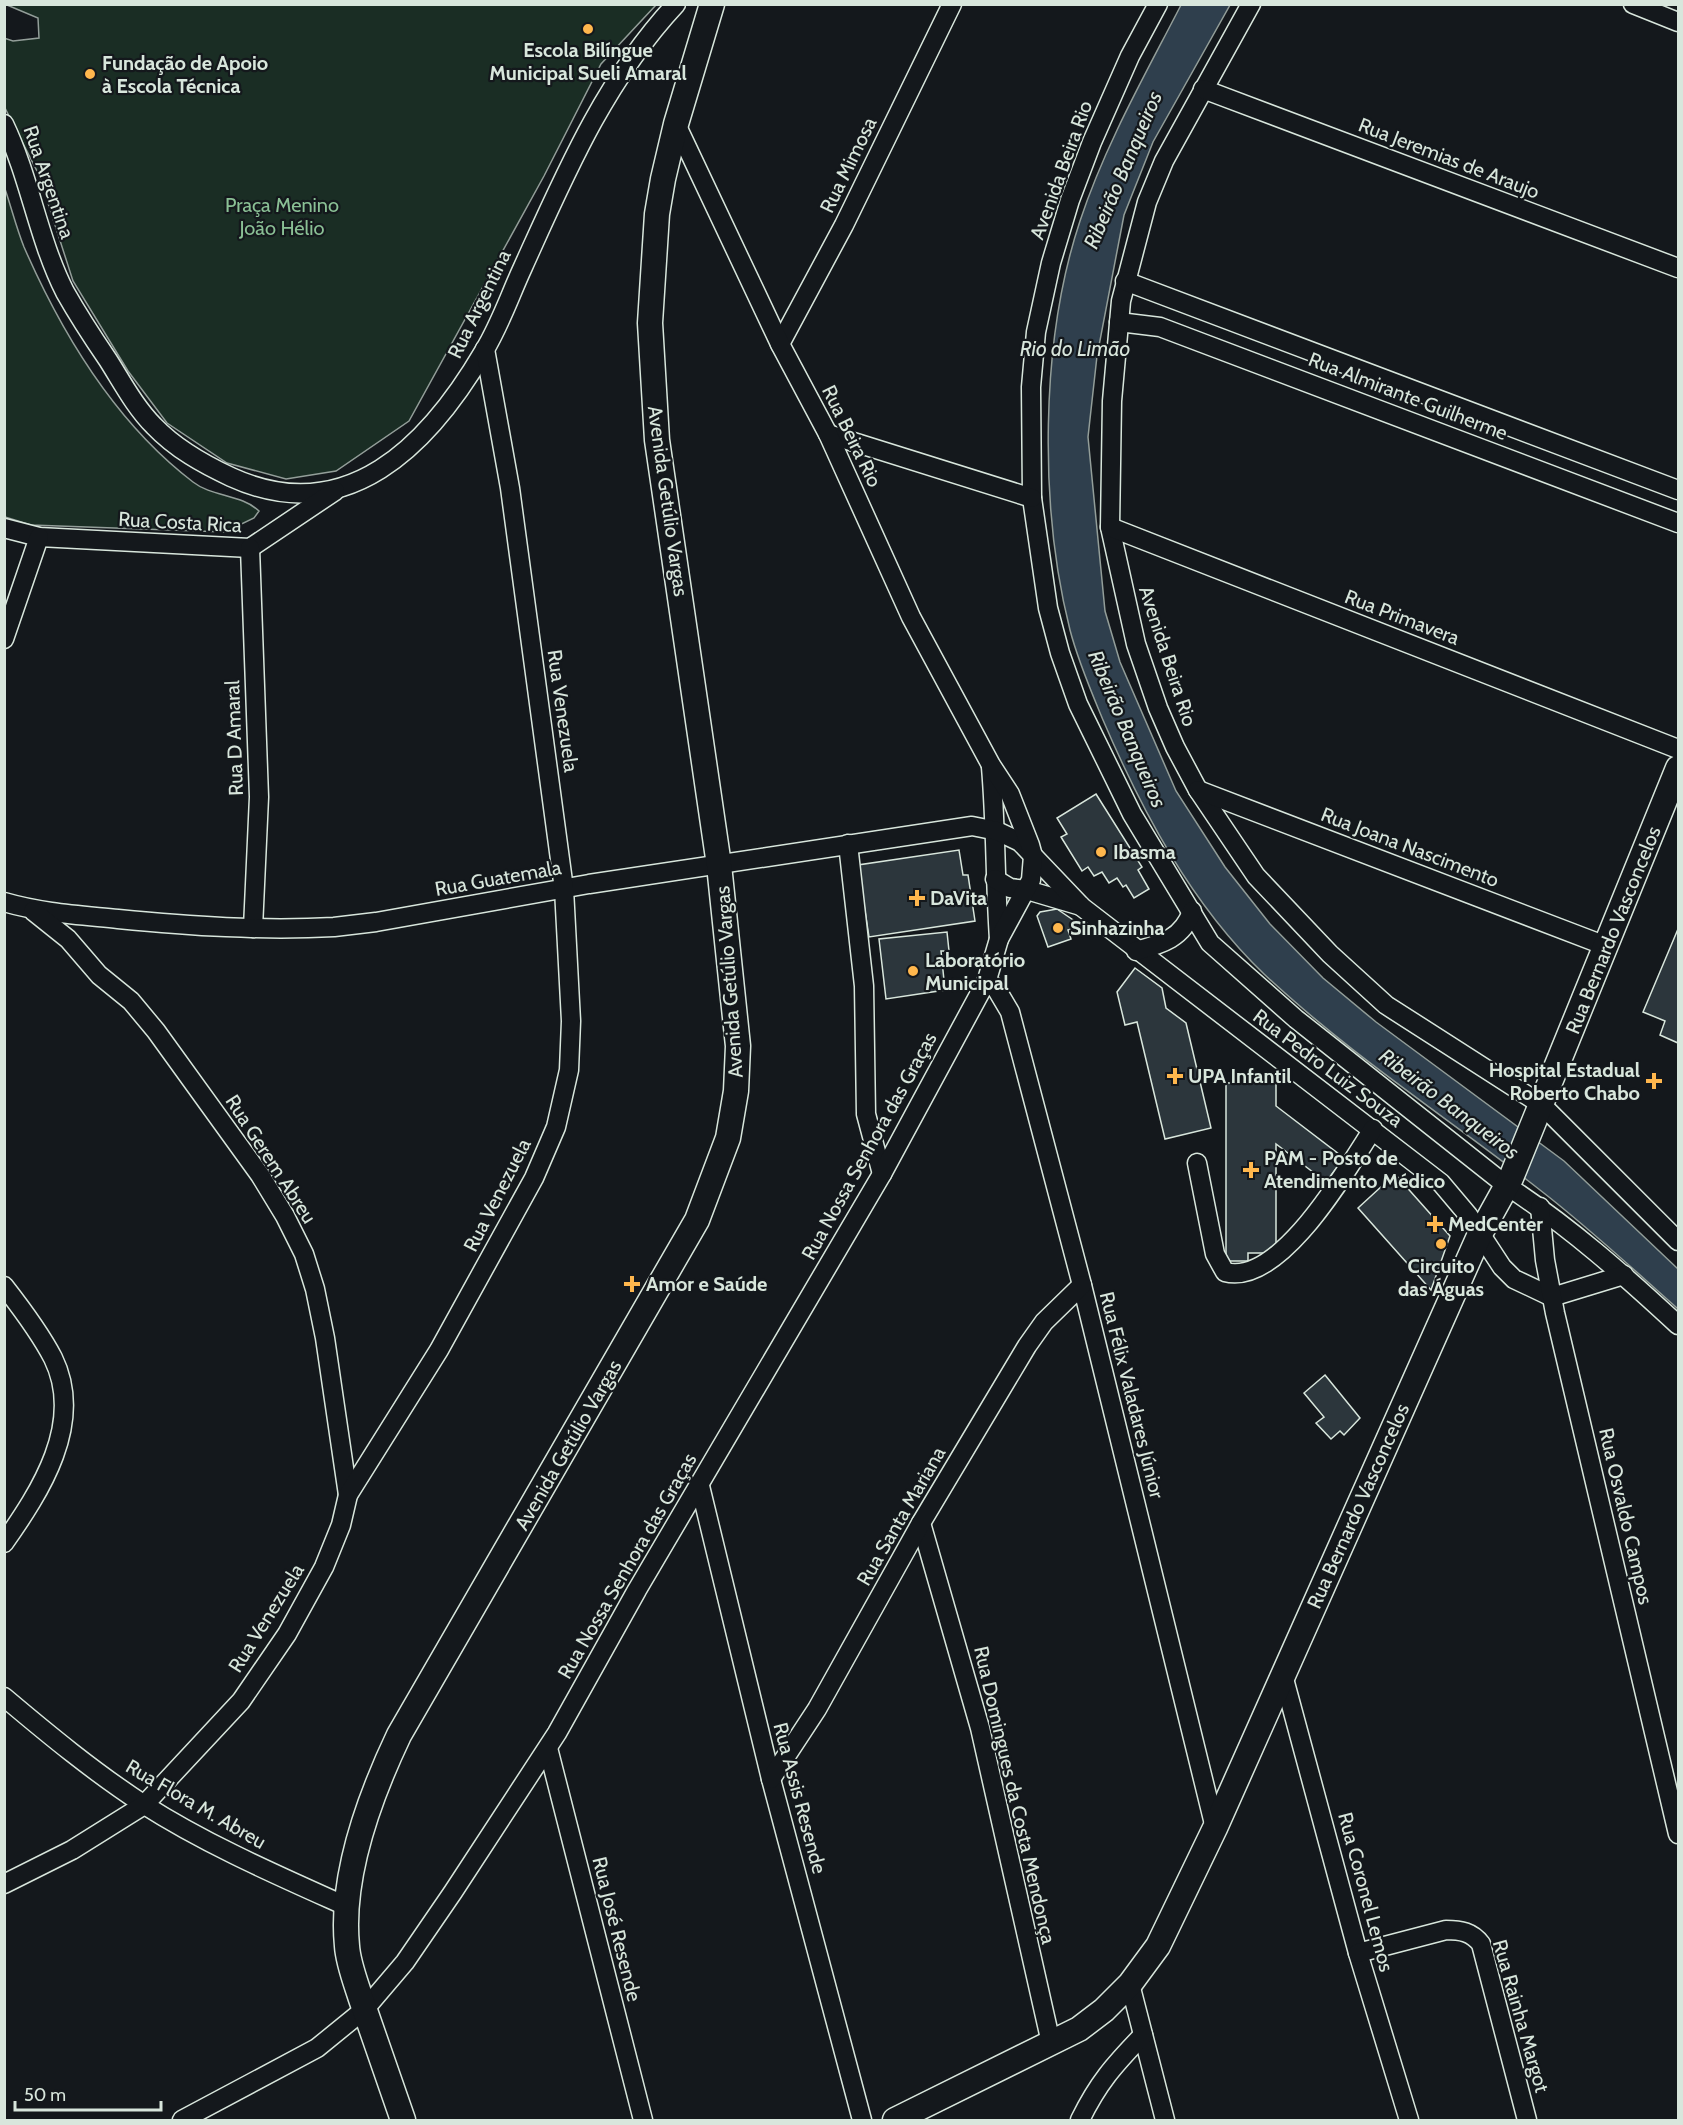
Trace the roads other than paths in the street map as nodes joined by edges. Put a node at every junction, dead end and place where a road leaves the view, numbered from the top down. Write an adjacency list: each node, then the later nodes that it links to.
1 (676, 4): 15 (street, Rua Argentina)
2 (952, 4): 14 (street, Rua Mimosa)
3 (1158, 4): 19 (street, Avenida Beira Rio)
4 (1251, 4): 8 (street, Avenida Beira Rio)
5 (1633, 4): 7 (street)
6 (705, 8): 10 (main road, Avenida Getúlio Vargas)
7 (1678, 22)
8 (1203, 89): 11 (street, Rua Jeremias de Araujo); 12 (street, Avenida Beira Rio)
9 (4, 124): 17 (street, Rua Argentina)
10 (676, 124): 14 (street, Rua Beira Rio); 33 (main road, Avenida Getúlio Vargas)
11 (1678, 268)
12 (1125, 281): 13 (street, Avenida Beira Rio); 18 (street, Rua Almirante Guilherme)
13 (1119, 321): 20 (street, Rua Almirante Guilherme); 21 (street, Avenida Beira Rio)
14 (780, 344): 16 (street, Rua Beira Rio)
15 (485, 349): 17 (street, Rua Argentina); 35 (street, Rua Venezuela)
16 (828, 434): 19 (street); 27 (street, Rua Beira Rio)
17 (337, 490): 24 (street, Rua Costa Rica)
18 (1678, 490)
19 (1032, 498): 40 (street, Avenida Beira Rio)
20 (1678, 523)
21 (1110, 527): 26 (street, Rua Primavera); 29 (street, Avenida Beira Rio)
22 (4, 528): 23 (street, Rua Costa Rica)
23 (39, 537): 24 (street, Rua Costa Rica); 25 (street)
24 (250, 548): 41 (street, Rua D Amaral)
25 (4, 639)
26 (1678, 749)
27 (991, 765): 30 (street, Rua Beira Rio); 32 (street, Rua Beira Rio)
28 (1678, 768): 44 (main road, Rua Bernardo Vasconcelos)
29 (1198, 790): 44 (street, Rua Joana Nascimento); 48 (street, Avenida Beira Rio)
30 (997, 831): 31 (street, Rua Guatemala); 32 (street, Rua Beira Rio); 34 (street, Rua Beira Rio)
31 (848, 844): 33 (street, Rua Guatemala); 51 (street)
32 (1033, 856): 34 (street); 36 (street, Rua Beira Rio); 38 (street, Rua Beira Rio)
33 (719, 865): 35 (street, Rua Guatemala); 73 (main road, Avenida Getúlio Vargas)
34 (996, 870): 36 (street, Rua Beira Rio); 42 (street, Rua Nossa Senhora das Graças)
35 (564, 889): 41 (street, Rua Guatemala); 62 (street, Rua Venezuela)
36 (1027, 890): 38 (street, Rua Beira Rio); 42 (street, Rua Nossa Senhora das Graças)
37 (4, 902): 39 (street, Rua Guatemala)
38 (1082, 906): 45 (street, Rua Beira Rio)
39 (33, 911): 41 (street, Rua Guatemala); 62 (street, Rua Gerem Abreu)
40 (1192, 911): 43 (street, Avenida Beira Rio); 45 (street)
41 (253, 928)
42 (999, 939): 47 (street, Rua Nossa Senhora das Graças)
43 (1210, 943): 46 (street); 52 (street, Avenida Beira Rio)
44 (1606, 946): 48 (main road, Rua Bernardo Vasconcelos)
45 (1136, 951): 46 (street, Rua Pedro Luiz Souza)
46 (1166, 971): 49 (street, Rua Pedro Luiz Souza)
47 (987, 980): 51 (street, Rua Nossa Senhora das Graças); 57 (street, Rua Félix Valadares Júnior)
48 (1538, 1115): 52 (main road, Rua Bernardo Vasconcelos); 55 (street, Avenida Beira Rio)
49 (1373, 1129): 50 (street); 54 (street, Rua Pedro Luiz Souza)
50 (1197, 1163)
51 (882, 1174): 61 (street, Rua Nossa Senhora das Graças)
52 (1509, 1182): 53 (street, Avenida Beira Rio); 54 (main road, Rua Bernardo Vasconcelos)
53 (1540, 1207): 56 (street, Avenida Beira Rio); 59 (street, Rua Osvaldo Campos)
54 (1480, 1234): 59 (street, Rua Pedro Luiz Souza); 65 (main road, Rua Bernardo Vasconcelos)
55 (1678, 1241)
56 (1624, 1275): 59 (street); 60 (street, Avenida Beira Rio)
57 (1082, 1285): 63 (street, Rua Santa Mariana); 70 (street, Rua Félix Valadares Júnior)
58 (4, 1286): 64 (street)
59 (1552, 1297): 71 (street, Rua Osvaldo Campos)
60 (1678, 1325)
61 (700, 1486): 67 (street, Rua Nossa Senhora das Graças); 68 (street, Rua Assis Resende)
62 (348, 1495): 69 (street, Rua Venezuela)
63 (921, 1523): 68 (street, Rua Santa Mariana); 78 (street, Rua Domingues da Costa Mendonça)
64 (4, 1543)
65 (1283, 1675): 70 (main road, Rua Bernardo Vasconcelos); 74 (street, Rua Coronel Lemos)
66 (4, 1697): 69 (street, Rua Flora M. Abreu)
67 (548, 1748): 76 (street, Rua Nossa Senhora das Graças); 82 (street, Rua José Resende)
68 (771, 1779): 83 (street, Rua Assis Resende)
69 (144, 1804): 72 (street, Rua Venezuela); 73 (street, Rua Flora M. Abreu)
70 (1215, 1828): 75 (main road, Rua Bernardo Vasconcelos)
71 (1678, 1834)
72 (4, 1884)
73 (348, 1907): 76 (main road, Avenida Getúlio Vargas)
74 (1358, 1953): 87 (street, Rua Coronel Lemos); 88 (street, Rua Rainha Margot)
75 (1130, 1984): 77 (street); 78 (main road, Rua Bernardo Vasconcelos)
76 (365, 2009): 79 (street, Rua Nossa Senhora das Graças); 81 (main road, Avenida Getúlio Vargas)
77 (1143, 2035): 85 (street); 86 (street)
78 (1051, 2043): 84 (main road, Rua Bernardo Vasconcelos)
79 (209, 2114): 80 (street, Rua Nossa Senhora das Graças)
80 (182, 2121)
81 (404, 2121)
82 (643, 2121)
83 (862, 2121)
84 (895, 2121)
85 (1080, 2121)
86 (1165, 2121)
87 (1409, 2121)
88 (1527, 2121)

